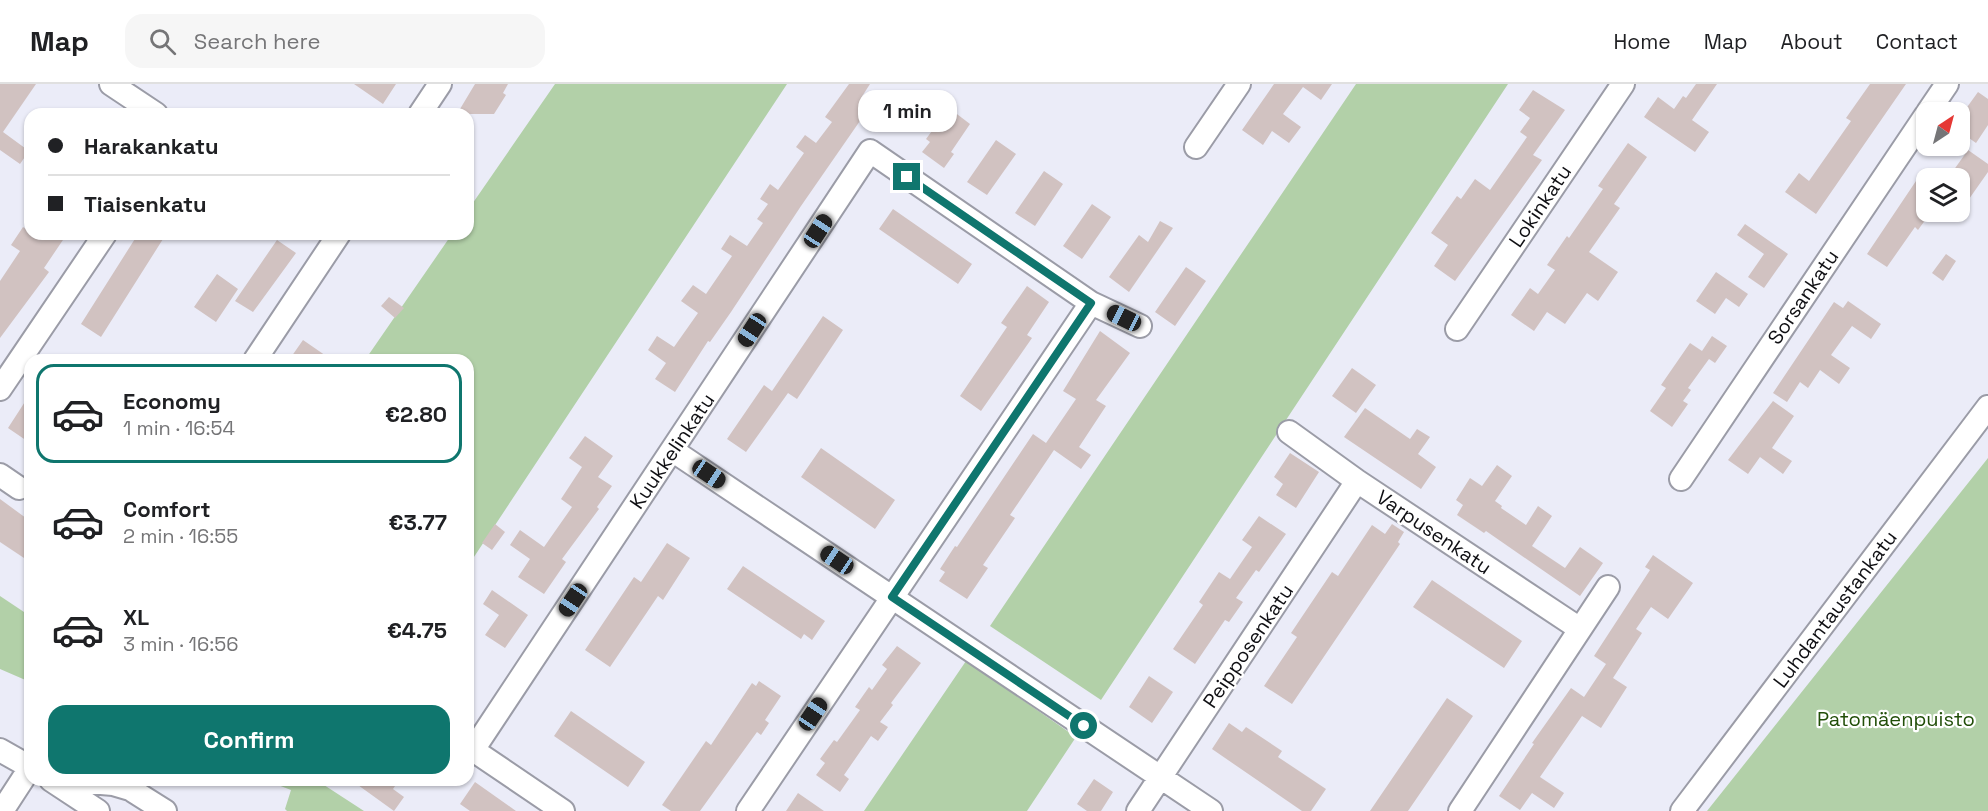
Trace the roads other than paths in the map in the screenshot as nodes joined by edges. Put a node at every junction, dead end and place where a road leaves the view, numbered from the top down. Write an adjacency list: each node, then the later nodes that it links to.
1 (111, 84): 7 (street)
2 (440, 84): 8 (street)
3 (1239, 84): 10 (street)
4 (1623, 84): 15 (street, Lokinkatu)
5 (1947, 84): 6 (street, Sorsankatu)
6 (1935, 102)
7 (147, 108)
8 (424, 108)
9 (1916, 130): 22 (street, Sorsankatu)
10 (1196, 147)
11 (101, 240): 17 (street)
12 (334, 240): 16 (street)
13 (1091, 303): 14 (street); 20 (street, Kuukkelinkatu); 26 (street)
14 (1140, 326)
15 (1457, 329)
16 (259, 354)
17 (0, 389)
18 (1988, 407): 44 (street, Luhdantaustankatu)
19 (1289, 432): 23 (street, Varpusenkatu)
20 (672, 450): 26 (street); 28 (street, Kuukkelinkatu)
21 (0, 475): 24 (street)
22 (1681, 479)
23 (1358, 481): 27 (street, Varpusenkatu); 33 (street, Peipposenkatu)
24 (19, 489)
25 (1608, 587): 27 (street)
26 (892, 597): 33 (street); 40 (street)
27 (1580, 629): 43 (street)
28 (474, 748)
29 (0, 750): 31 (street)
30 (474, 751): 39 (street, Kuukkelinkatu)
31 (24, 764)
32 (24, 777): 36 (street)
33 (1160, 777): 41 (street, Peipposenkatu); 42 (street)
34 (60, 786): 37 (street)
35 (121, 786): 38 (street)
36 (2, 811)
37 (98, 811)
38 (165, 811)
39 (563, 811)
40 (748, 811)
41 (1137, 811)
42 (1211, 811)
43 (1460, 811)
44 (1682, 811)

